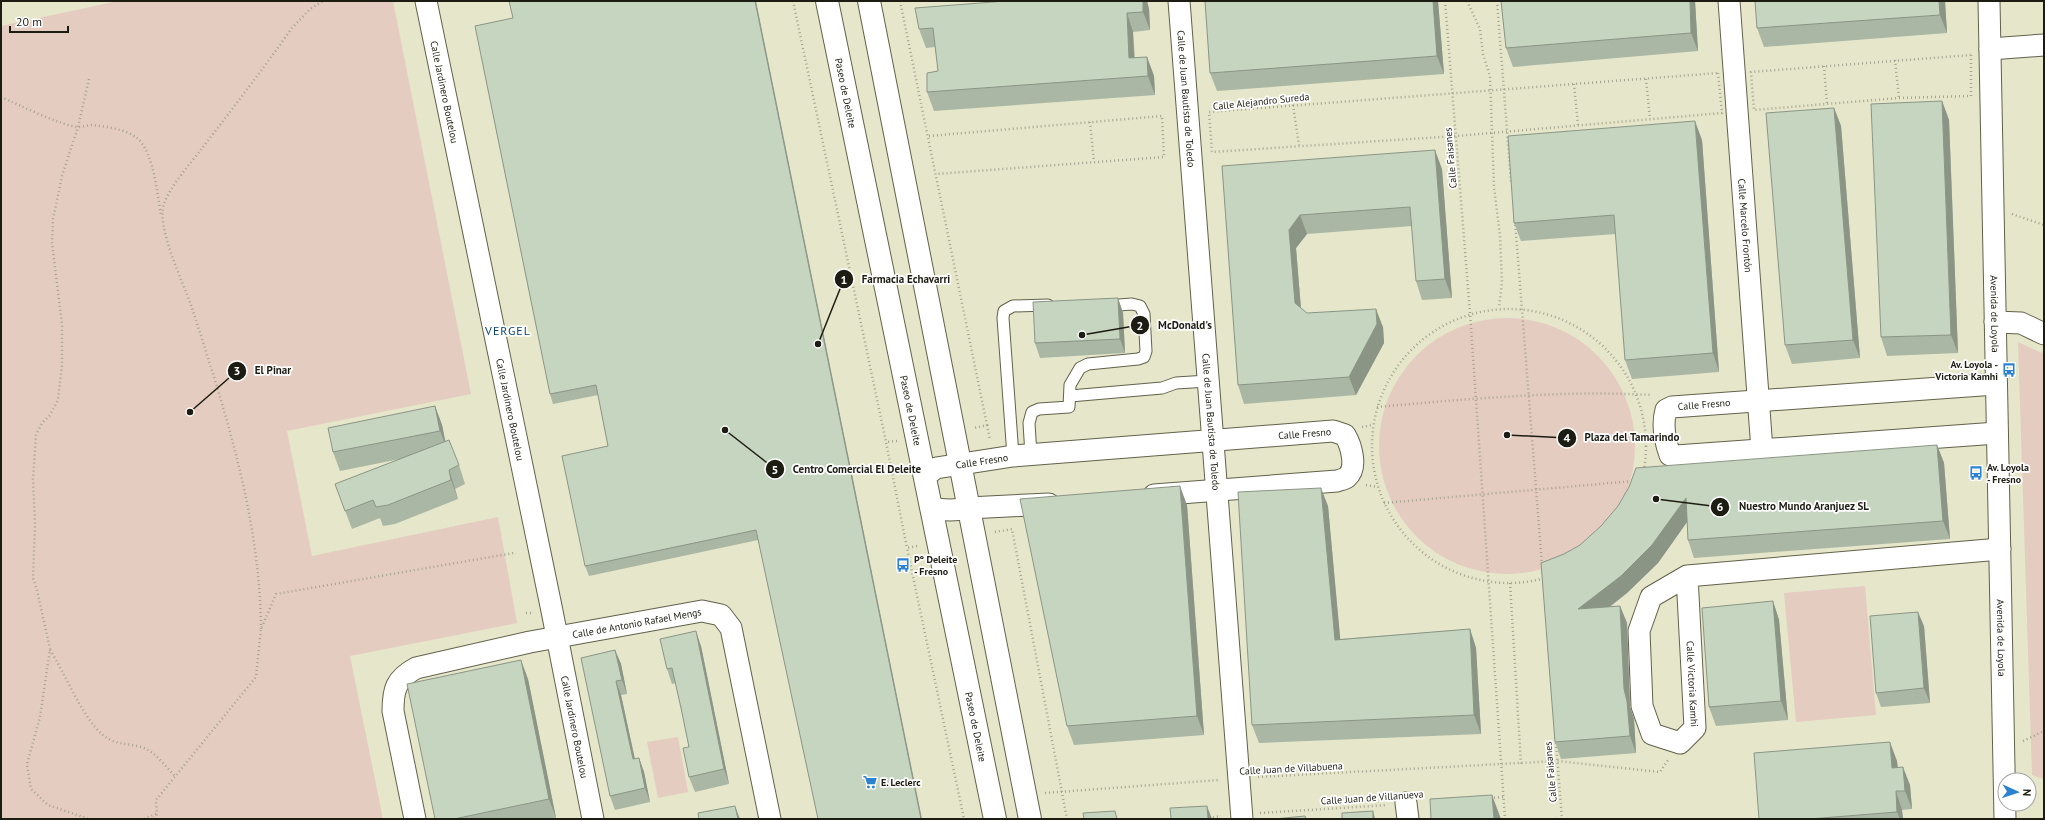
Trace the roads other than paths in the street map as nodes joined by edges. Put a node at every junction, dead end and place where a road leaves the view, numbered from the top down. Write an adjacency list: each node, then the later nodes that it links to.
1 (426, 1): 30 (street, Calle Jardinero Boutelou)
2 (827, 1): 22 (main road, Paseo de Deleite)
3 (869, 1): 21 (main road)
4 (1179, 1): 13 (street, Calle de Juan Bautista de Toledo)
5 (1729, 1): 16 (street, Calle Marcelo Frontón)
6 (1989, 1): 8 (street, Avenida de Loyola)
7 (2044, 45): 8 (street)
8 (1990, 49): 11 (street, Avenida de Loyola)
9 (1058, 304): 20 (lane)
10 (1094, 304): 15 (lane)
11 (1995, 322): 12 (street); 14 (street, Avenida de Loyola)
12 (2044, 334)
13 (1208, 381): 15 (lane); 18 (street, Calle de Juan Bautista de Toledo)
14 (1996, 384): 16 (street, Calle Fresno); 17 (street, Avenida de Loyola)
15 (1070, 396): 20 (lane)
16 (1759, 400): 19 (street, Calle Marcelo Frontón); 19 (street, Calle Fresno)
17 (1997, 433): 19 (street, Calle Fresno); 28 (street, Avenida de Loyola)
18 (1213, 441): 20 (street, Calle Fresno); 23 (street, Calle de Juan Bautista de Toledo); 23 (street, Calle Fresno)
19 (1762, 450)
20 (1022, 456): 21 (street, Calle Fresno)
21 (960, 463): 22 (street, Calle Fresno); 27 (main road)
22 (925, 476): 26 (main road, Paseo de Deleite)
23 (1217, 491): 24 (street, Calle Fresno); 31 (street, Calle de Juan Bautista de Toledo)
24 (1136, 497)
25 (1065, 502): 27 (street)
26 (932, 508): 27 (street); 35 (main road, Paseo de Deleite)
27 (968, 508): 36 (main road)
28 (2000, 549): 29 (street); 37 (street, Avenida de Loyola)
29 (1687, 576): 29 (street, Calle Victoria Kamhi)
30 (557, 638): 32 (street, Calle de Antonio Rafael Mengs); 33 (street, Calle Jardinero Boutelou); 34 (street, Calle de Antonio Rafael Mengs)
31 (1242, 817)
32 (415, 819)
33 (593, 819)
34 (770, 819)
35 (995, 819)
36 (1030, 819)
37 (2005, 819)

